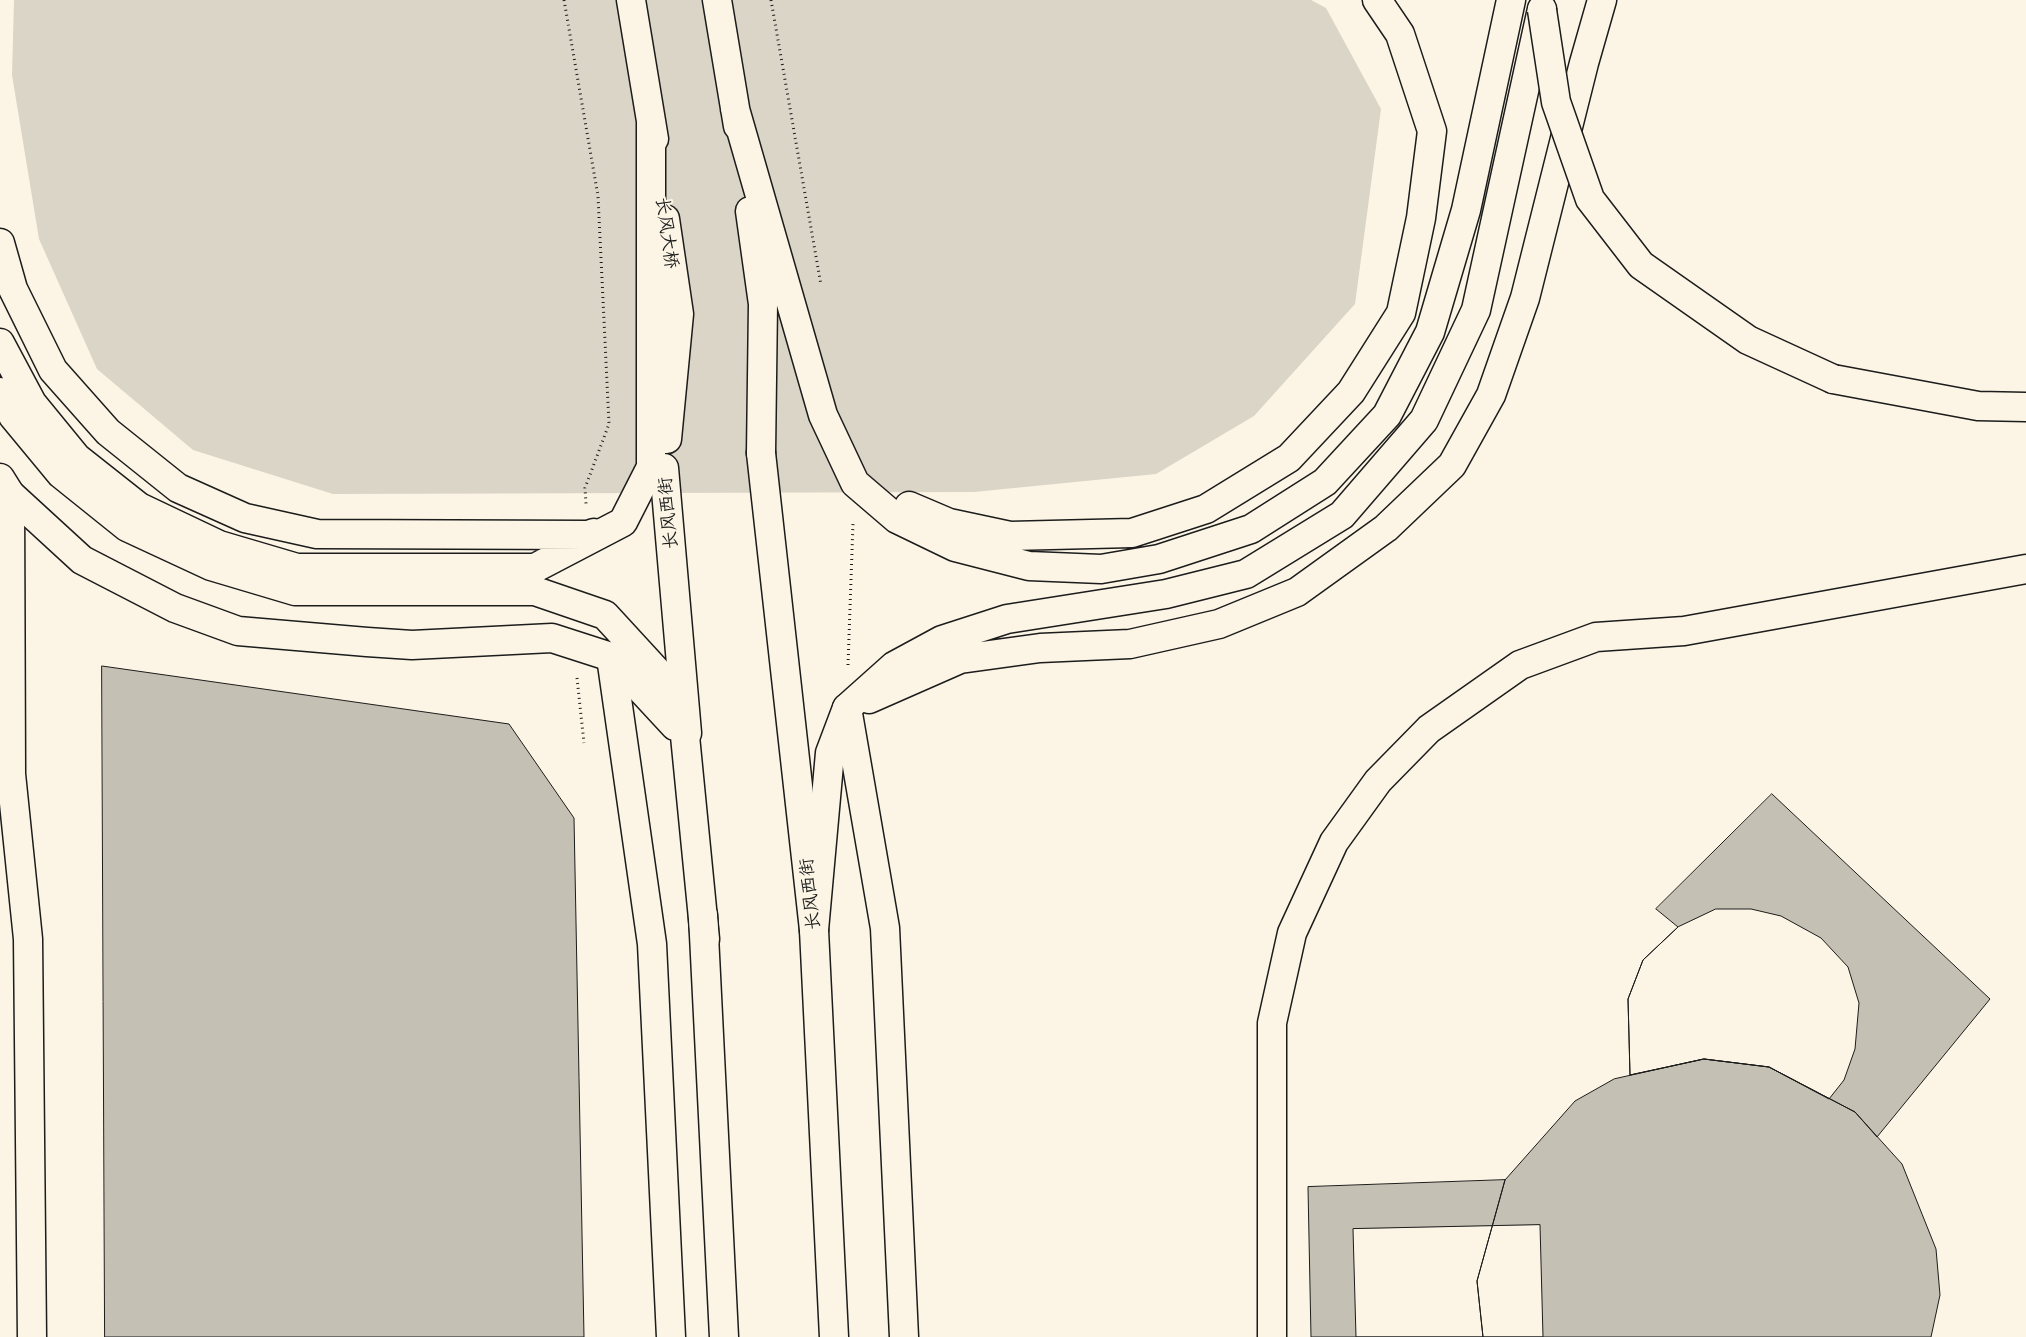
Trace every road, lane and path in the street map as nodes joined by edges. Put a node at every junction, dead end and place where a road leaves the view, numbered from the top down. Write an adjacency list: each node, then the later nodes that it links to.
1 (564, 0): 20 (path)
2 (631, 0): 10 (main road, 长风大桥)
3 (718, 0): 9 (main road)
4 (771, 0): 12 (path)
5 (1377, 0): 17 (main road)
6 (1511, 0): 17 (main road)
7 (1602, 0): 23 (main road)
8 (1543, 5): 15 (main road, bridge); 23 (main road)
9 (736, 109): 17 (main road); 25 (main road, 长风西街)
10 (652, 122): 16 (main road, 长风大桥); 19 (main road)
11 (0, 243): 20 (main road)
12 (821, 287)
13 (0, 343): 19 (main road)
14 (0, 392): 24 (main road)
15 (2026, 407)
16 (664, 468): 26 (main road, 长风西街)
17 (855, 483): 23 (path)
18 (5, 486): 22 (main road); 27 (main road)
19 (623, 522): 20 (main road)
20 (588, 535)
21 (2026, 569): 32 (main road)
22 (611, 656): 24 (main road); 28 (main road)
23 (847, 708): 25 (main road); 31 (main road)
24 (685, 736): 26 (main road)
25 (814, 930): 30 (main road, 长风西街)
26 (705, 939): 29 (main road, 长风西街)
27 (32, 1337)
28 (671, 1337)
29 (724, 1337)
30 (834, 1337)
31 (904, 1337)
32 (1272, 1337)

